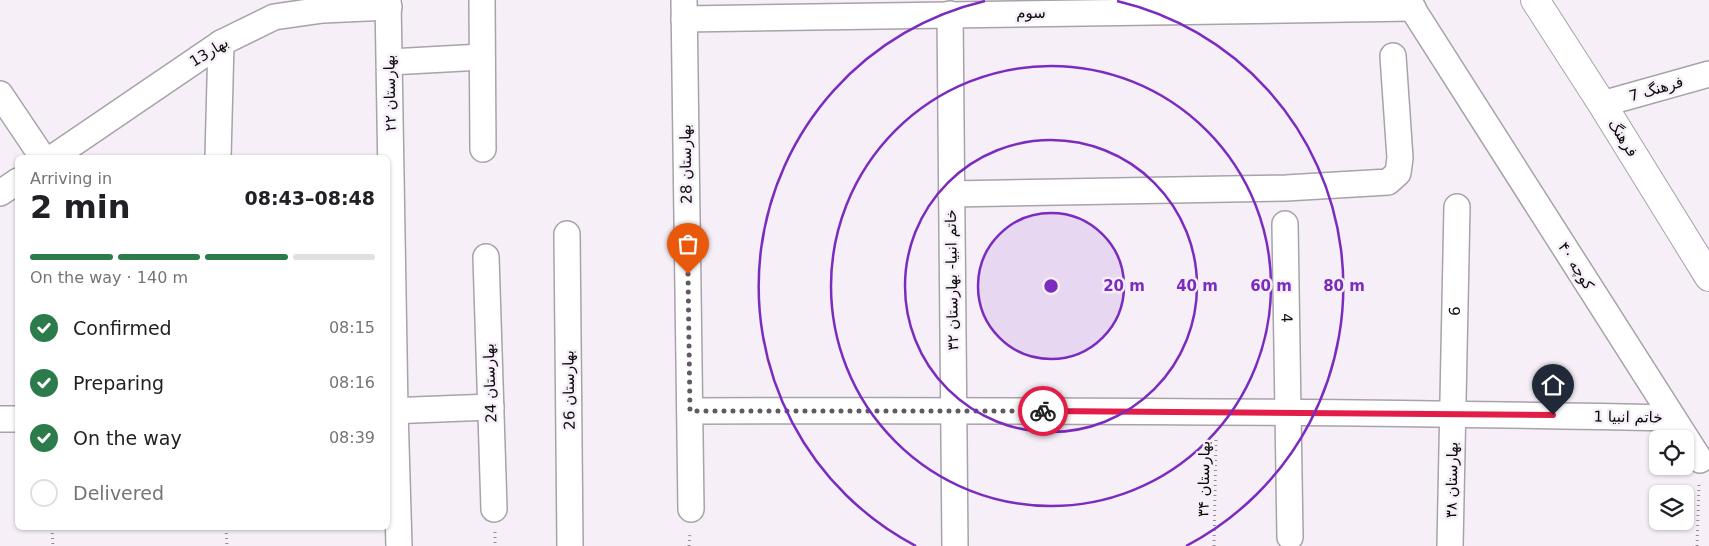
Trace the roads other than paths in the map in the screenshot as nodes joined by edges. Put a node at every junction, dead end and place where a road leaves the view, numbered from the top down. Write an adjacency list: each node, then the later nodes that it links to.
1 (482, 0): 9 (street)
2 (1534, 0): 13 (street, فرهنگ)
3 (389, 4): 7 (street, بهار13); 10 (street, بهارستان ۲۲)
4 (1410, 4): 6 (street, سوم); 32 (street, کوچه ۴۰)
5 (684, 10): 6 (street, سوم); 29 (street, بهارستان 28)
6 (950, 14): 20 (street, خاتم انبیا- بهارستان ۳۲)
7 (221, 43): 16 (street, بهار13); 17 (street)
8 (1393, 56): 20 (street)
9 (482, 57): 10 (street); 14 (street)
10 (390, 62): 28 (street, بهارستان ۲۲)
11 (1709, 74): 13 (street, فرهنگ 7)
12 (0, 94): 15 (street)
13 (1602, 104): 25 (street, فرهنگ)
14 (483, 148)
15 (41, 155)
16 (56, 155)
17 (218, 155)
18 (15, 183): 19 (street)
19 (0, 193)
20 (952, 194): 27 (street, خاتم انبیا- بهارستان ۳۲)
21 (1458, 208): 31 (street, 6)
22 (1285, 224): 30 (street, 4)
23 (567, 234): 40 (street, بهارستان 26)
24 (486, 257): 26 (street, بهارستان 24)
25 (1709, 277)
26 (491, 407): 28 (street); 36 (street, بهارستان 24)
27 (953, 410): 29 (street, خاتم انبیا 1); 30 (street, خاتم انبیا 1); 41 (street, خاتم انبیا- بهارستان ۳۲)
28 (391, 411): 39 (street, بهارستان ۲۲)
29 (690, 411): 37 (street, بهارستان 28)
30 (1288, 412): 31 (street, خاتم انبیا 1); 38 (street, 4)
31 (1453, 414): 32 (street, خاتم انبیا 1); 42 (street, بهارستان ۳۸)
32 (1672, 418): 35 (street, کوچه ۴۰)
33 (0, 419): 34 (street)
34 (15, 419)
35 (1700, 460)
36 (494, 509)
37 (691, 509)
38 (1290, 537)
39 (399, 546)
40 (570, 546)
41 (955, 546)
42 (1450, 546)

